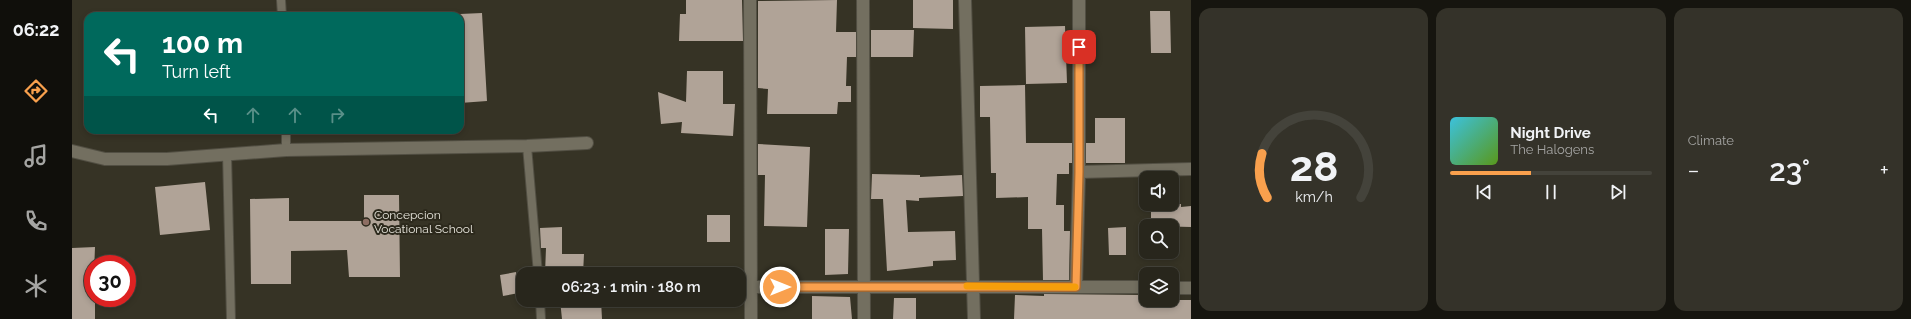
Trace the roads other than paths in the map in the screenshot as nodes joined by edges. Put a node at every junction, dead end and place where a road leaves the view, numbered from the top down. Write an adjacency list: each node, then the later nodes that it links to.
1 (282, 0): 6 (lane)
2 (750, 0): 20 (street)
3 (863, 0): 17 (street)
4 (965, 0): 16 (street)
5 (1079, 0): 14 (street)
6 (282, 12)
7 (286, 134): 10 (lane)
8 (587, 143): 9 (street)
9 (527, 146): 10 (street); 15 (lane)
10 (286, 150): 12 (street)
11 (72, 152): 12 (street)
12 (227, 154): 24 (lane)
13 (1191, 169): 14 (street)
14 (1079, 172): 18 (street)
15 (537, 267)
16 (973, 286): 17 (street); 18 (street); 28 (street)
17 (864, 287): 20 (street); 27 (street)
18 (1076, 287): 19 (street)
19 (1139, 287)
20 (752, 288): 26 (street)
21 (1179, 288): 22 (street)
22 (1191, 288)
23 (540, 307): 25 (lane)
24 (231, 319)
25 (541, 319)
26 (751, 319)
27 (864, 319)
28 (974, 319)

